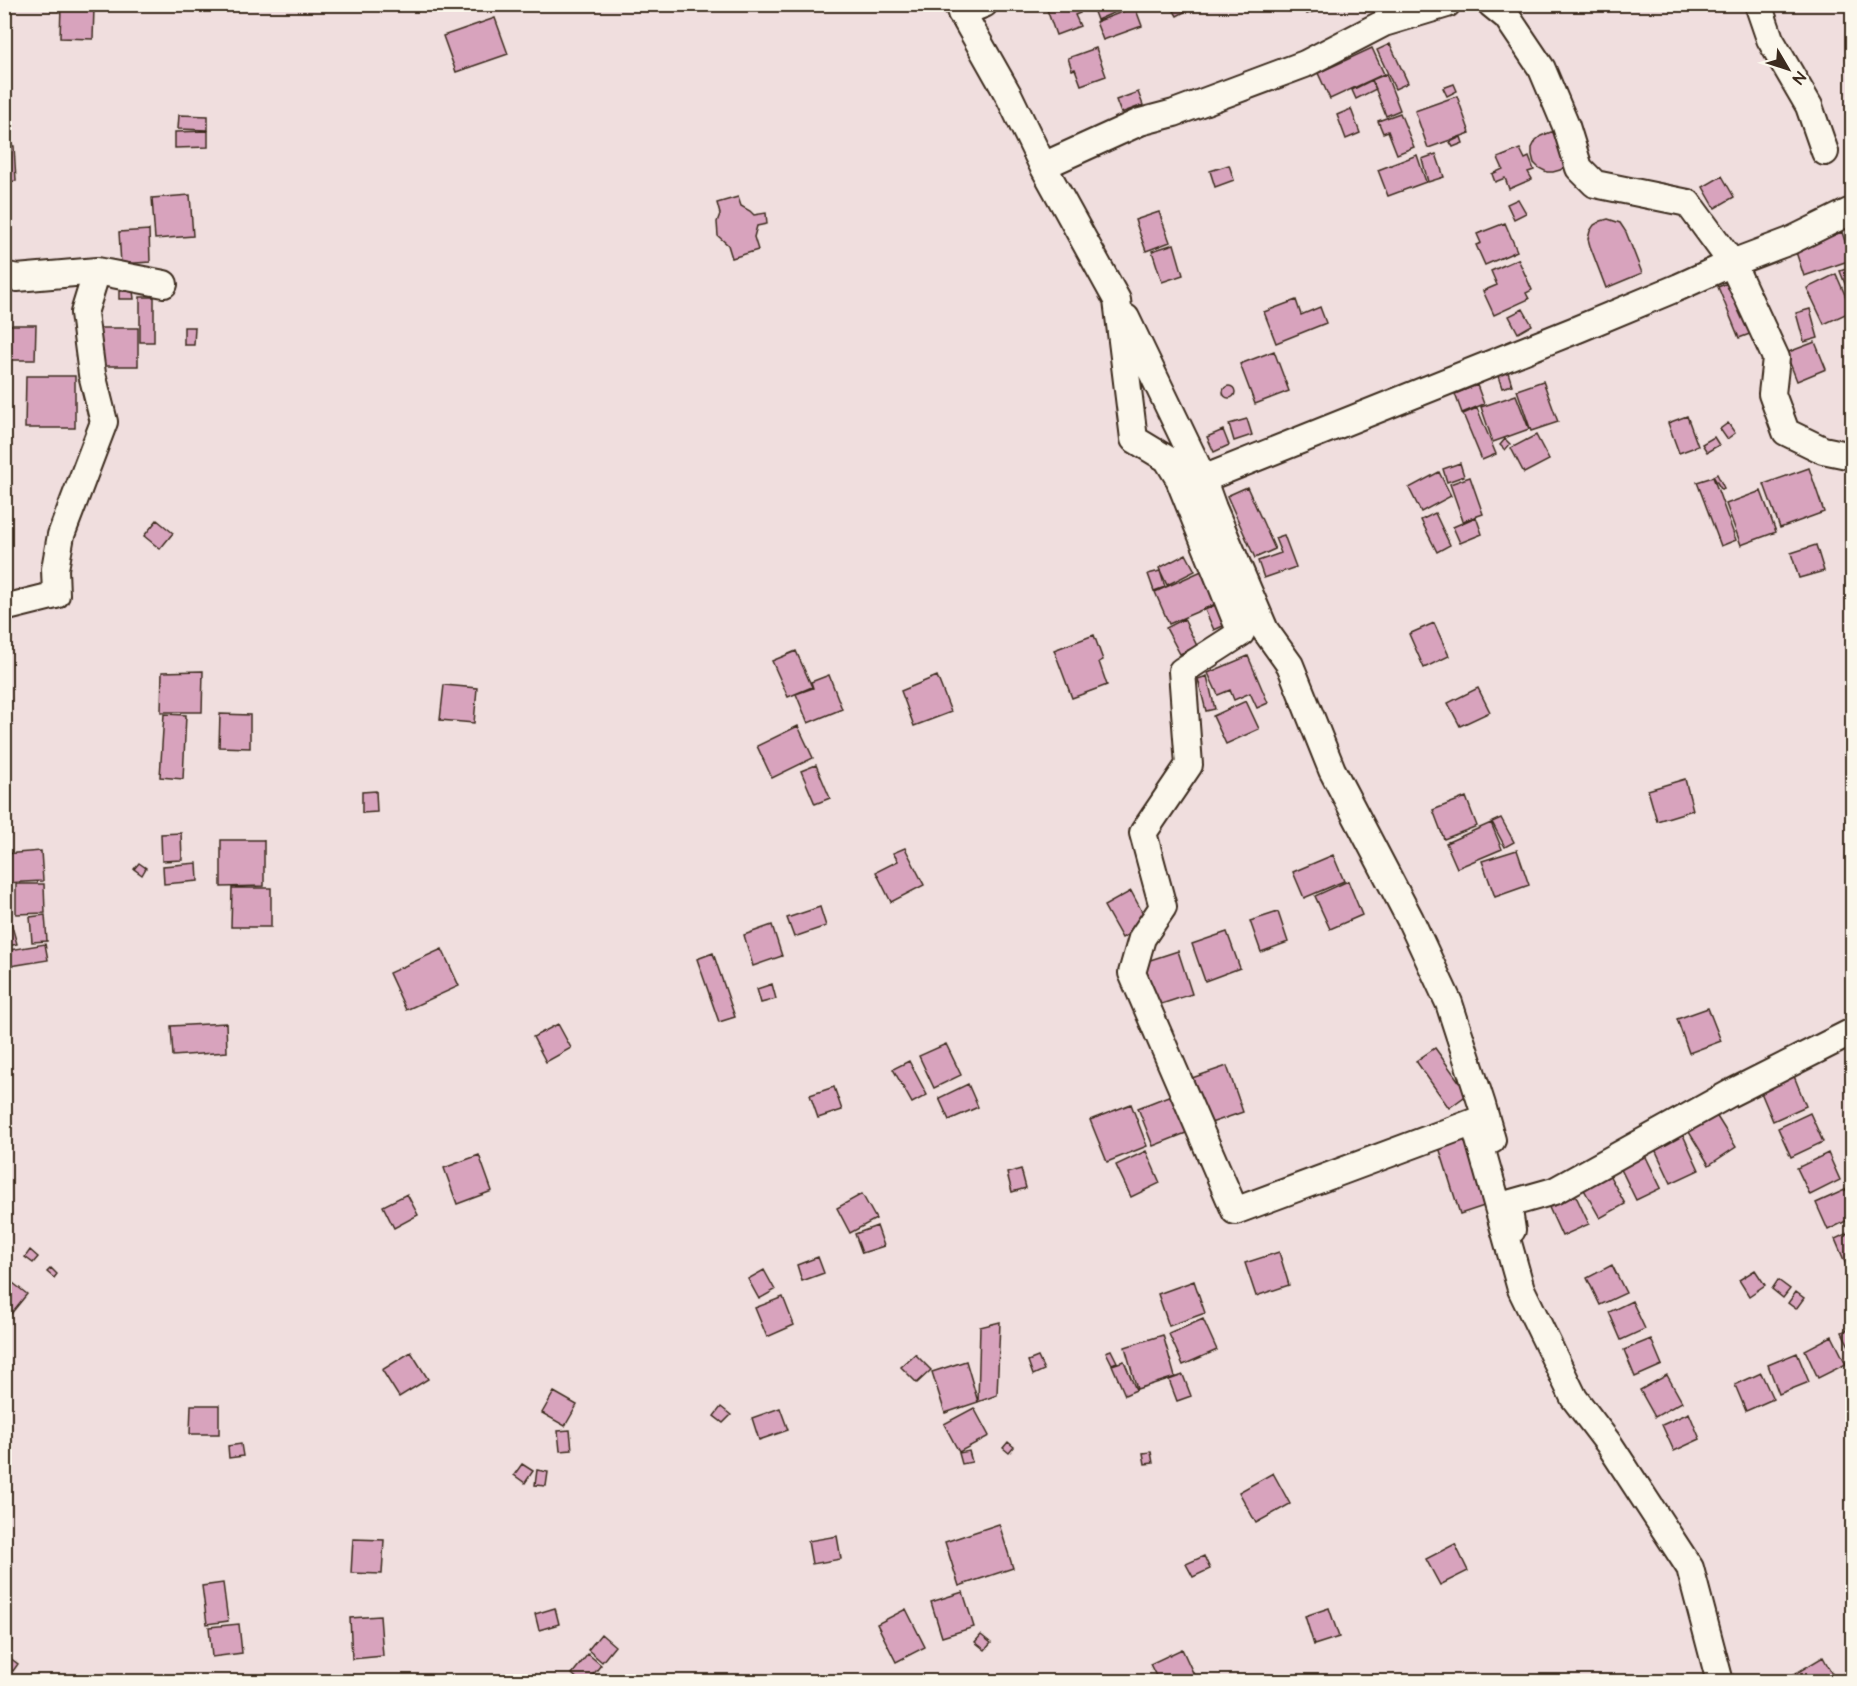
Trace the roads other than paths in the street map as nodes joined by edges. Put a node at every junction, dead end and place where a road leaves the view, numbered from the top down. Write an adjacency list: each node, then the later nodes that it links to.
1 (984, 4): 5 (street)
2 (1447, 4): 7 (street)
3 (1491, 4): 9 (street)
4 (1758, 4): 6 (street)
5 (959, 9): 7 (street)
6 (1825, 152)
7 (1043, 166): 13 (street)
8 (1850, 212): 9 (street)
9 (1732, 263): 14 (street); 15 (street)
10 (97, 271): 11 (street); 12 (street); 16 (street)
11 (4, 275)
12 (164, 284)
13 (1117, 300): 15 (street); 19 (street)
14 (1852, 456)
15 (1203, 479): 18 (street)
16 (4, 608)
17 (1852, 1032): 18 (street)
18 (1508, 1204): 19 (street)
19 (1521, 1289): 20 (street)
20 (1720, 1682)

